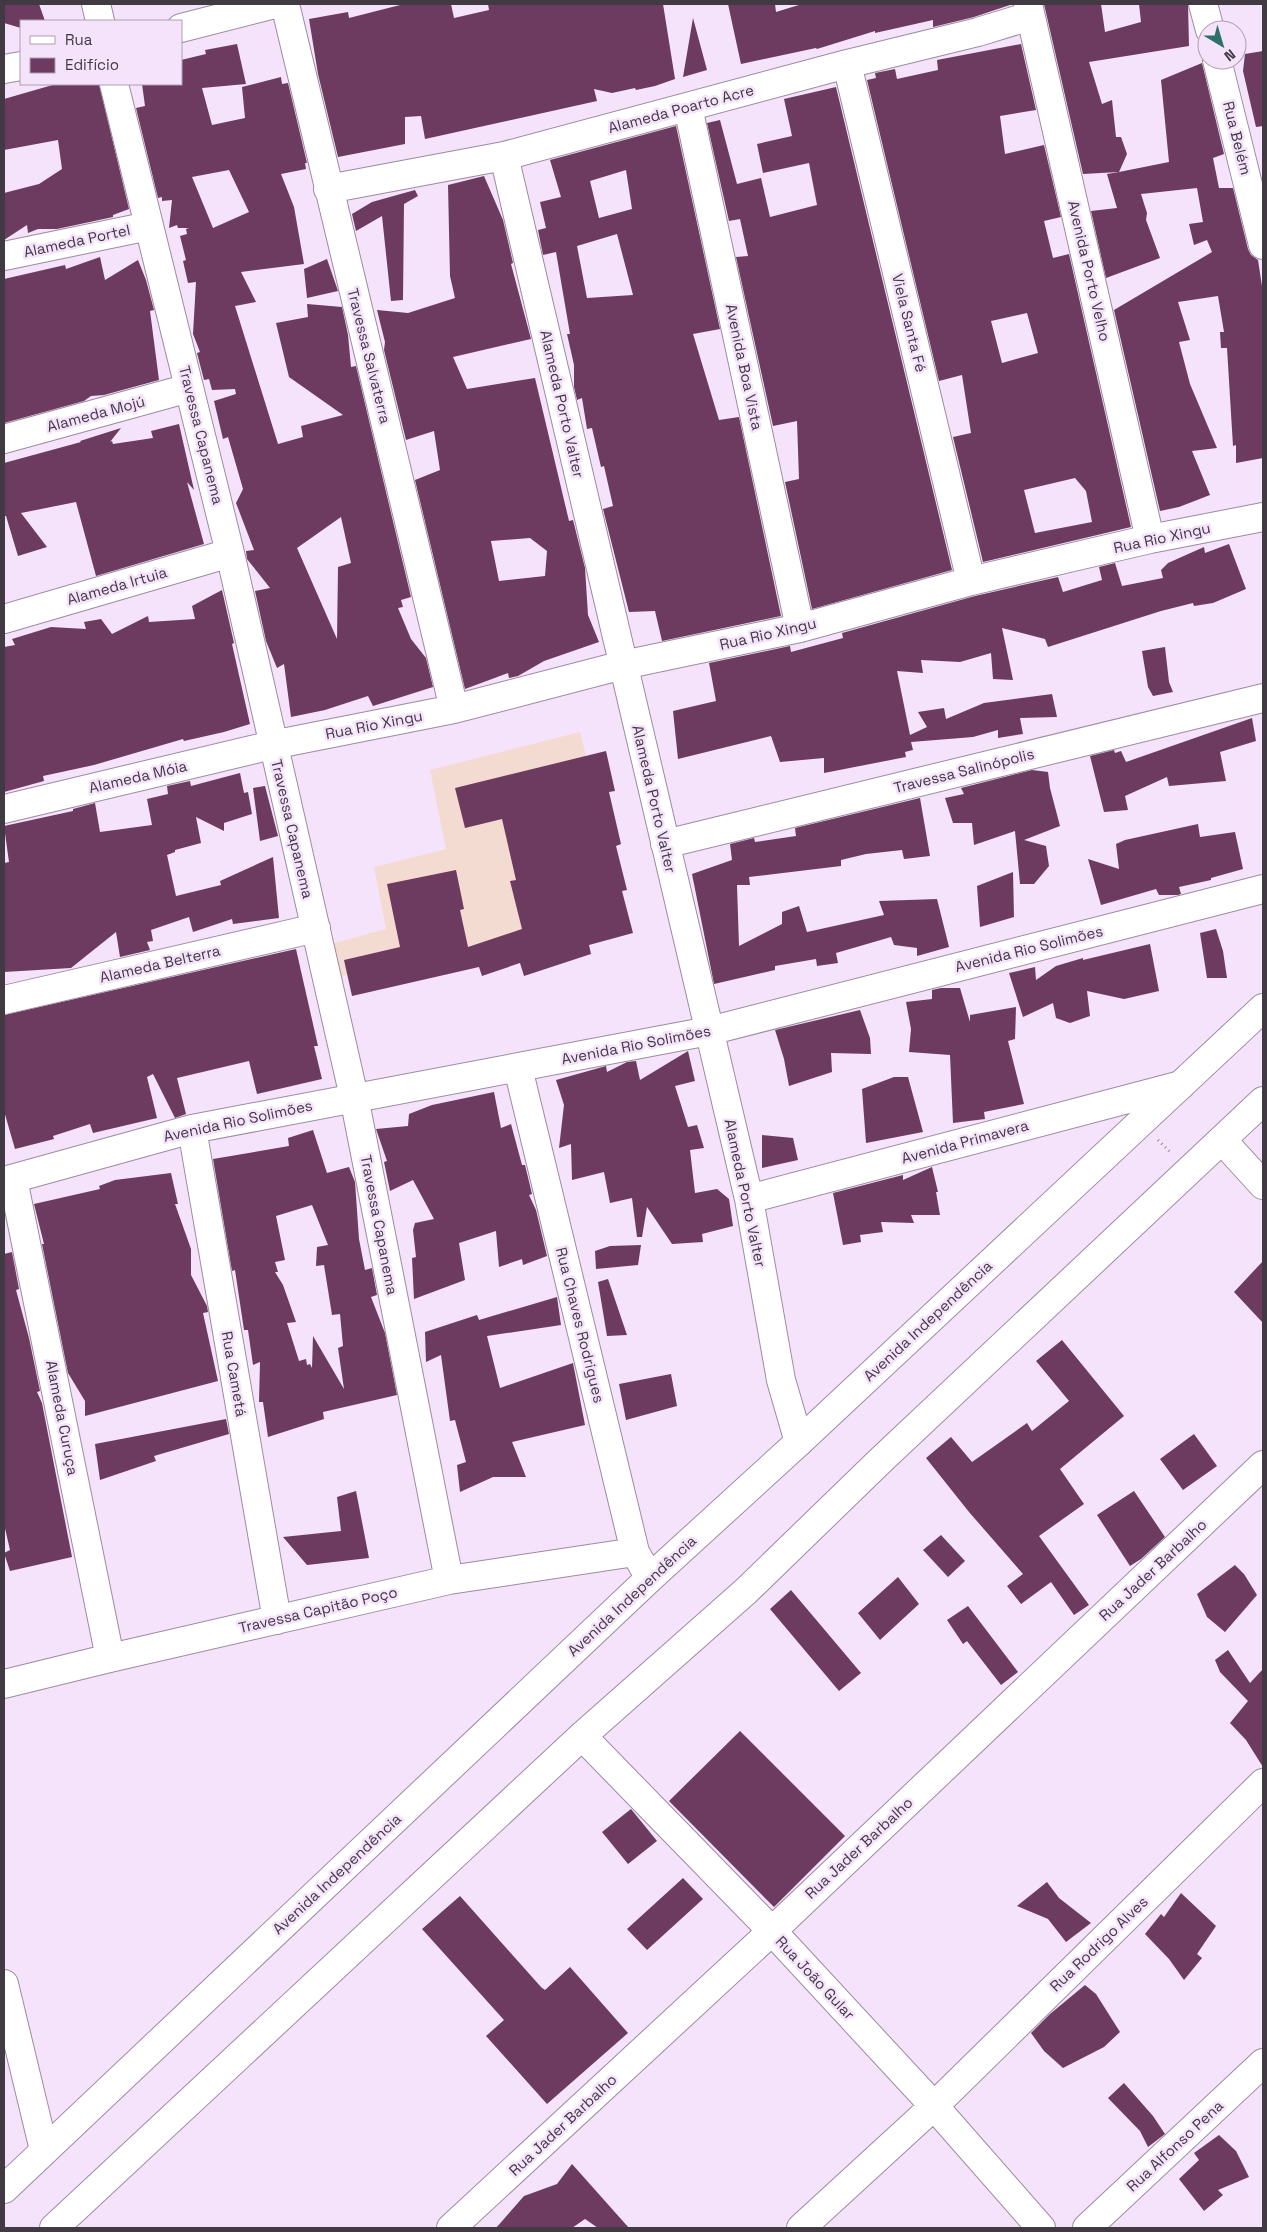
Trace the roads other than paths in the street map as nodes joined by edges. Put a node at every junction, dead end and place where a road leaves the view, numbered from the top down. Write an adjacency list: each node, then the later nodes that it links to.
1 (96, 4): 6 (street)
2 (276, 4): 8 (street)
3 (285, 4): 16 (street, Travessa Salvaterra)
4 (1203, 4): 7 (street)
5 (1029, 10): 9 (street, Alameda Poarto Acre); 23 (street, Avenida Porto Velho)
6 (100, 20)
7 (1207, 20)
8 (182, 28)
9 (847, 64): 14 (street, Alameda Poarto Acre); 25 (street, Viela Santa Fé)
10 (20, 66): 11 (street)
11 (4, 70)
12 (1219, 70): 18 (street, Rua Belém)
13 (114, 85): 17 (street, Travessa Capanema)
14 (688, 107): 15 (street, Alameda Poarto Acre); 27 (street, Avenida Boa Vista)
15 (504, 156): 16 (street, Alameda Poarto Acre); 28 (street, Alameda Porto Valter)
16 (328, 189): 30 (street, Travessa Salvaterra)
17 (149, 226): 19 (street, Alameda Portel); 20 (street, Travessa Capanema)
18 (1263, 245)
19 (4, 256)
20 (189, 388): 21 (street, Alameda Mojú); 24 (street, Travessa Capanema)
21 (4, 439)
22 (1263, 517): 23 (street, Rua Rio Xingu)
23 (1150, 539): 25 (street, Rua Rio Xingu)
24 (230, 553): 26 (street, Alameda Irtuia); 31 (street, Travessa Capanema)
25 (971, 581): 27 (street, Rua Rio Xingu)
26 (4, 619)
27 (800, 628): 28 (street, Rua Rio Xingu)
28 (623, 665): 30 (street, Rua Rio Xingu); 33 (street, Alameda Porto Valter)
29 (1263, 698): 33 (street, Travessa Salinópolis)
30 (454, 709): 31 (street, Rua Rio Xingu)
31 (272, 745): 32 (street, Alameda Móia); 35 (street, Travessa Capanema)
32 (4, 809)
33 (665, 844): 38 (street, Alameda Porto Valter)
34 (1263, 889): 38 (street, Avenida Rio Solimões)
35 (316, 928): 36 (street, Alameda Belterra); 41 (street, Travessa Capanema)
36 (4, 1000)
37 (1263, 1008): 40 (street, Avenida Independência)
38 (709, 1031): 39 (street, Avenida Rio Solimões); 47 (street, Alameda Porto Valter)
39 (518, 1068): 41 (street, Avenida Rio Solimões); 50 (street, Rua Chaves Rodrigues)
40 (1181, 1084): 47 (street, Avenida Primavera); 48 (street, Avenida Independência)
41 (354, 1097): 43 (street, Avenida Rio Solimões); 52 (street, Travessa Capanema)
42 (1263, 1101): 44 (street)
43 (192, 1129): 45 (street, Avenida Rio Solimões); 53 (street, Rua Cametá)
44 (1222, 1140): 46 (street); 56 (street)
45 (9, 1180): 54 (street, Alameda Curuça)
46 (1263, 1185)
47 (749, 1199): 48 (street, Alameda Porto Valter)
48 (799, 1442): 51 (street, Avenida Independência)
49 (1263, 1465): 58 (street, Rua Jader Barbalho)
50 (636, 1552): 51 (street, Rua Chaves Rodrigues); 52 (street, Travessa Capitão Poço)
51 (650, 1578): 62 (street, Avenida Independência)
52 (449, 1580): 53 (street, Travessa Capitão Poço)
53 (277, 1620): 54 (street, Travessa Capitão Poço)
54 (110, 1658): 55 (street, Travessa Capitão Poço)
55 (4, 1684)
56 (582, 1736): 58 (street, Rua João Gular); 64 (street)
57 (1263, 1783): 61 (street, Rua Rodrigo Alves)
58 (772, 1931): 61 (street, Rua João Gular); 65 (street, Rua Jader Barbalho)
59 (4, 1984): 62 (street)
60 (1263, 2063): 68 (street, Rua Alfonso Pena)
61 (934, 2106): 66 (street, Rua Rodrigo Alves); 67 (street, Rua João Gular)
62 (44, 2150): 63 (street, Avenida Independência)
63 (4, 2189)
64 (54, 2228)
65 (451, 2228)
66 (801, 2228)
67 (1040, 2228)
68 (1087, 2228)

